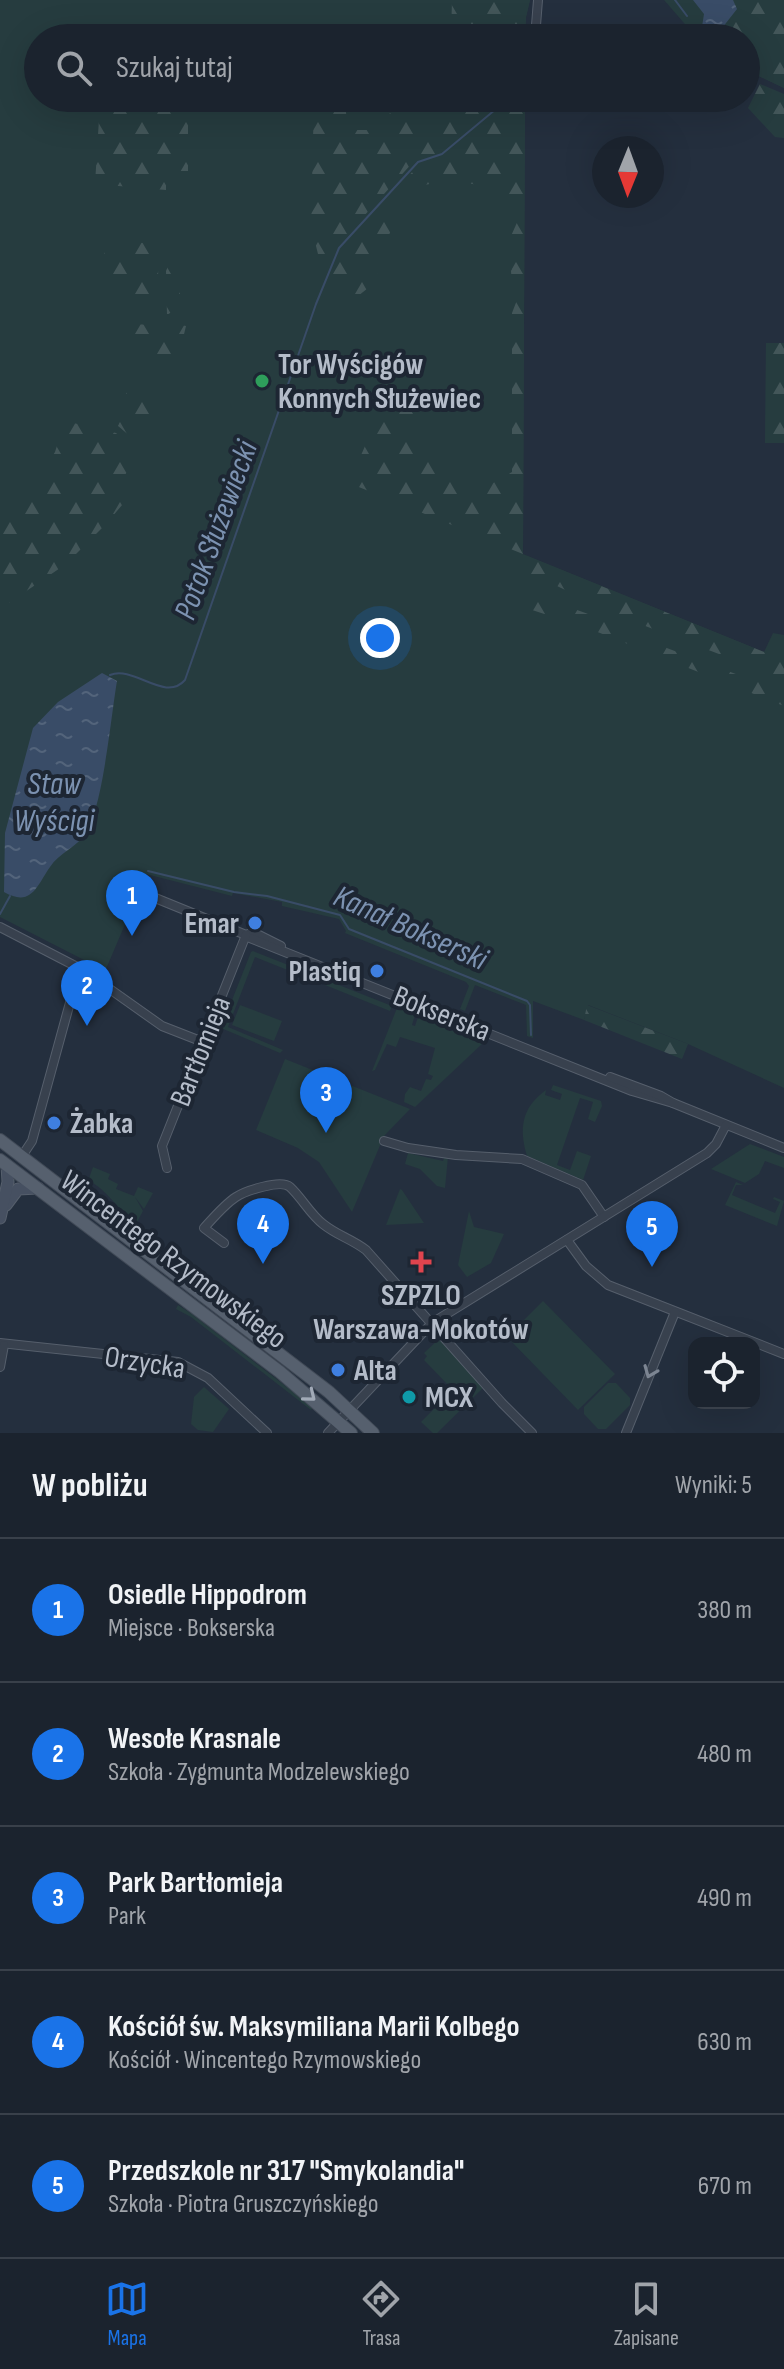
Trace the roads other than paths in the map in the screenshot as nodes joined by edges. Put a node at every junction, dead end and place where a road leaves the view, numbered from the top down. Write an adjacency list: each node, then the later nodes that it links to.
1 (538, 0): 2 (street)
2 (536, 24)
3 (143, 893): 5 (street, Bokserska)
4 (0, 927): 6 (street)
5 (246, 936): 7 (street, Bartłomieja); 8 (street, Bokserska)
6 (83, 970): 7 (street); 12 (street)
7 (203, 1042): 14 (street, Bartłomieja)
8 (726, 1125): 11 (street, Bokserska); 17 (street)
9 (0, 1140): 12 (main road, Wincentego Rzymowskiego)
10 (384, 1141): 17 (street)
11 (784, 1148)
12 (22, 1156): 25 (main road, Wincentego Rzymowskiego)
13 (3, 1162): 15 (main road, Wincentego Rzymowskiego); 16 (street)
14 (167, 1168)
15 (38, 1188): 16 (street); 26 (main road, Wincentego Rzymowskiego, one-way to 26)
16 (1, 1214)
17 (604, 1217): 18 (street)
18 (567, 1240): 20 (street); 21 (street)
19 (224, 1243): 21 (street)
20 (675, 1312): 23 (street); 32 (street, one-way to 32)
21 (432, 1323): 25 (street); 31 (street)
22 (2, 1344): 24 (street); 27 (street, Orzycka)
23 (784, 1354)
24 (0, 1367)
25 (349, 1410): 26 (street); 30 (main road, Wincentego Rzymowskiego)
26 (339, 1421): 28 (street); 29 (main road, Wincentego Rzymowskiego)
27 (267, 1433)
28 (328, 1433)
29 (351, 1433)
30 (373, 1433)
31 (532, 1433)
32 (626, 1433)

